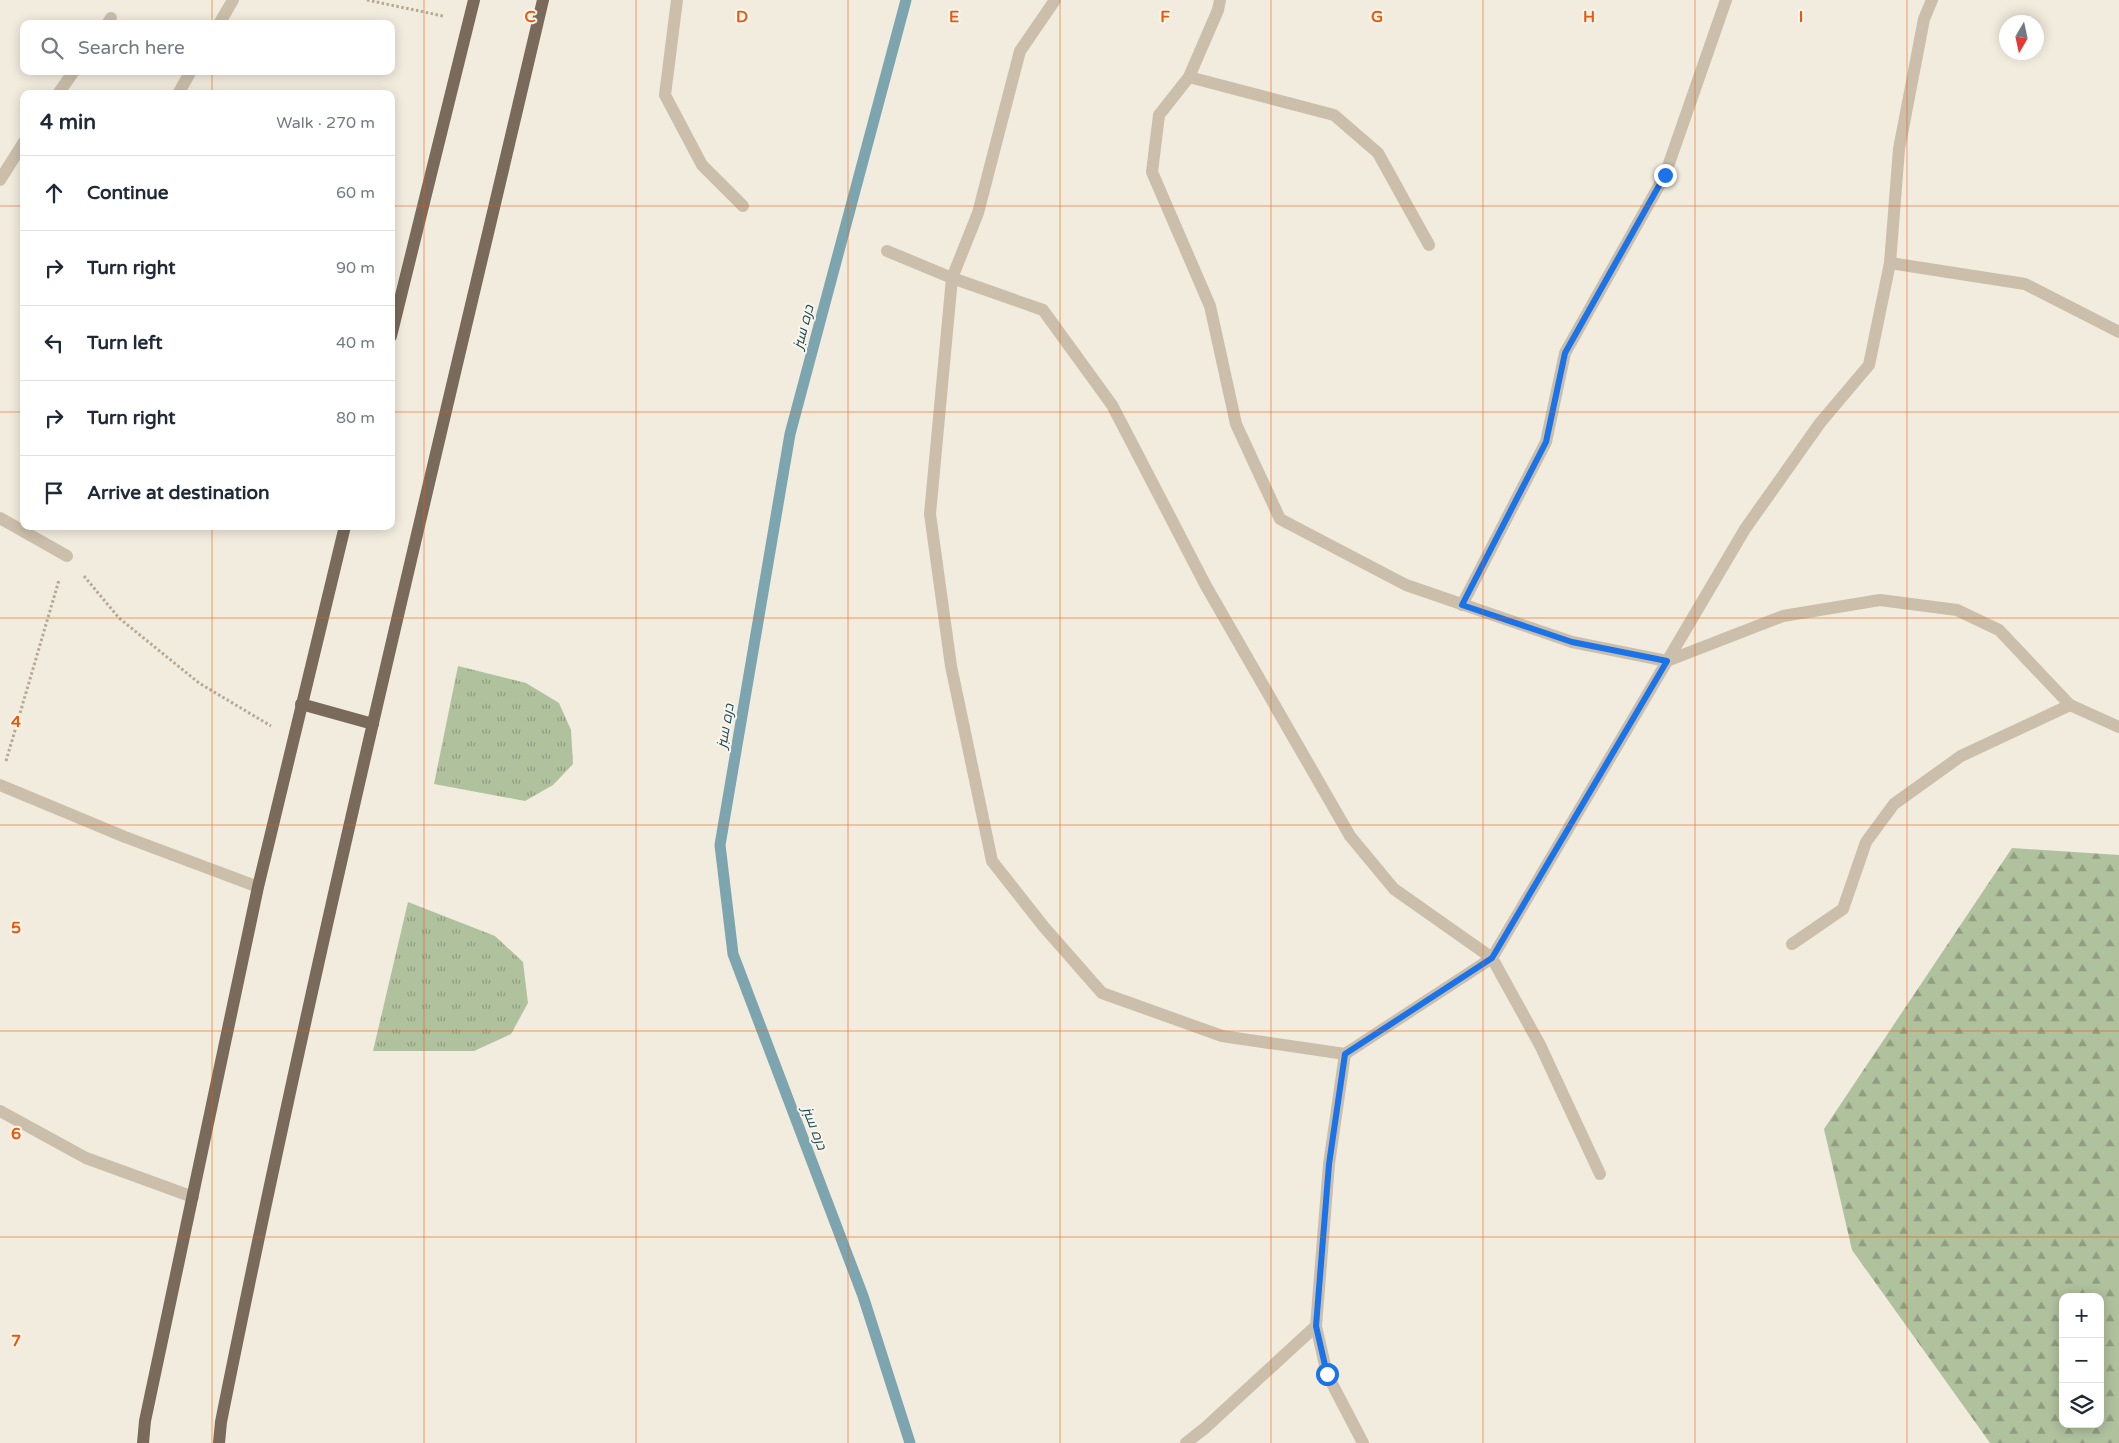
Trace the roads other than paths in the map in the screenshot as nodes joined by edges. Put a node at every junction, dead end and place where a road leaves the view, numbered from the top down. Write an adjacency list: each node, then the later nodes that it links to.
1 (233, 0): 9 (street)
2 (474, 0): 22 (main road)
3 (543, 0): 33 (main road)
4 (676, 0): 17 (street)
5 (1055, 0): 21 (street)
6 (1220, 0): 12 (street)
7 (1726, 0): 29 (street)
8 (1932, 0): 20 (street)
9 (221, 20)
10 (71, 75): 13 (street)
11 (189, 75): 14 (street)
12 (1189, 77): 18 (street); 29 (street)
13 (61, 90)
14 (180, 90)
15 (20, 148): 16 (street)
16 (0, 180)
17 (743, 206)
18 (1429, 245)
19 (887, 251): 21 (street)
20 (1890, 263): 23 (street); 30 (street)
21 (952, 278): 38 (street); 39 (street)
22 (395, 320)
23 (2119, 332)
24 (0, 518): 25 (street)
25 (20, 529)
26 (21, 530): 28 (street)
27 (344, 530): 31 (main road)
28 (67, 556)
29 (1462, 605): 30 (street)
30 (1667, 661): 32 (street); 38 (street)
31 (301, 704): 33 (main road); 36 (main road)
32 (2070, 705): 34 (street); 37 (street)
33 (372, 724): 45 (main road)
34 (2119, 727)
35 (0, 785): 36 (street)
36 (258, 888): 42 (main road)
37 (1792, 944)
38 (1492, 958): 39 (street); 41 (street)
39 (1345, 1054): 43 (street)
40 (0, 1111): 42 (street)
41 (1600, 1174)
42 (193, 1197): 44 (main road)
43 (1316, 1326): 46 (street); 47 (street)
44 (143, 1443)
45 (219, 1443)
46 (1186, 1443)
47 (1363, 1443)

